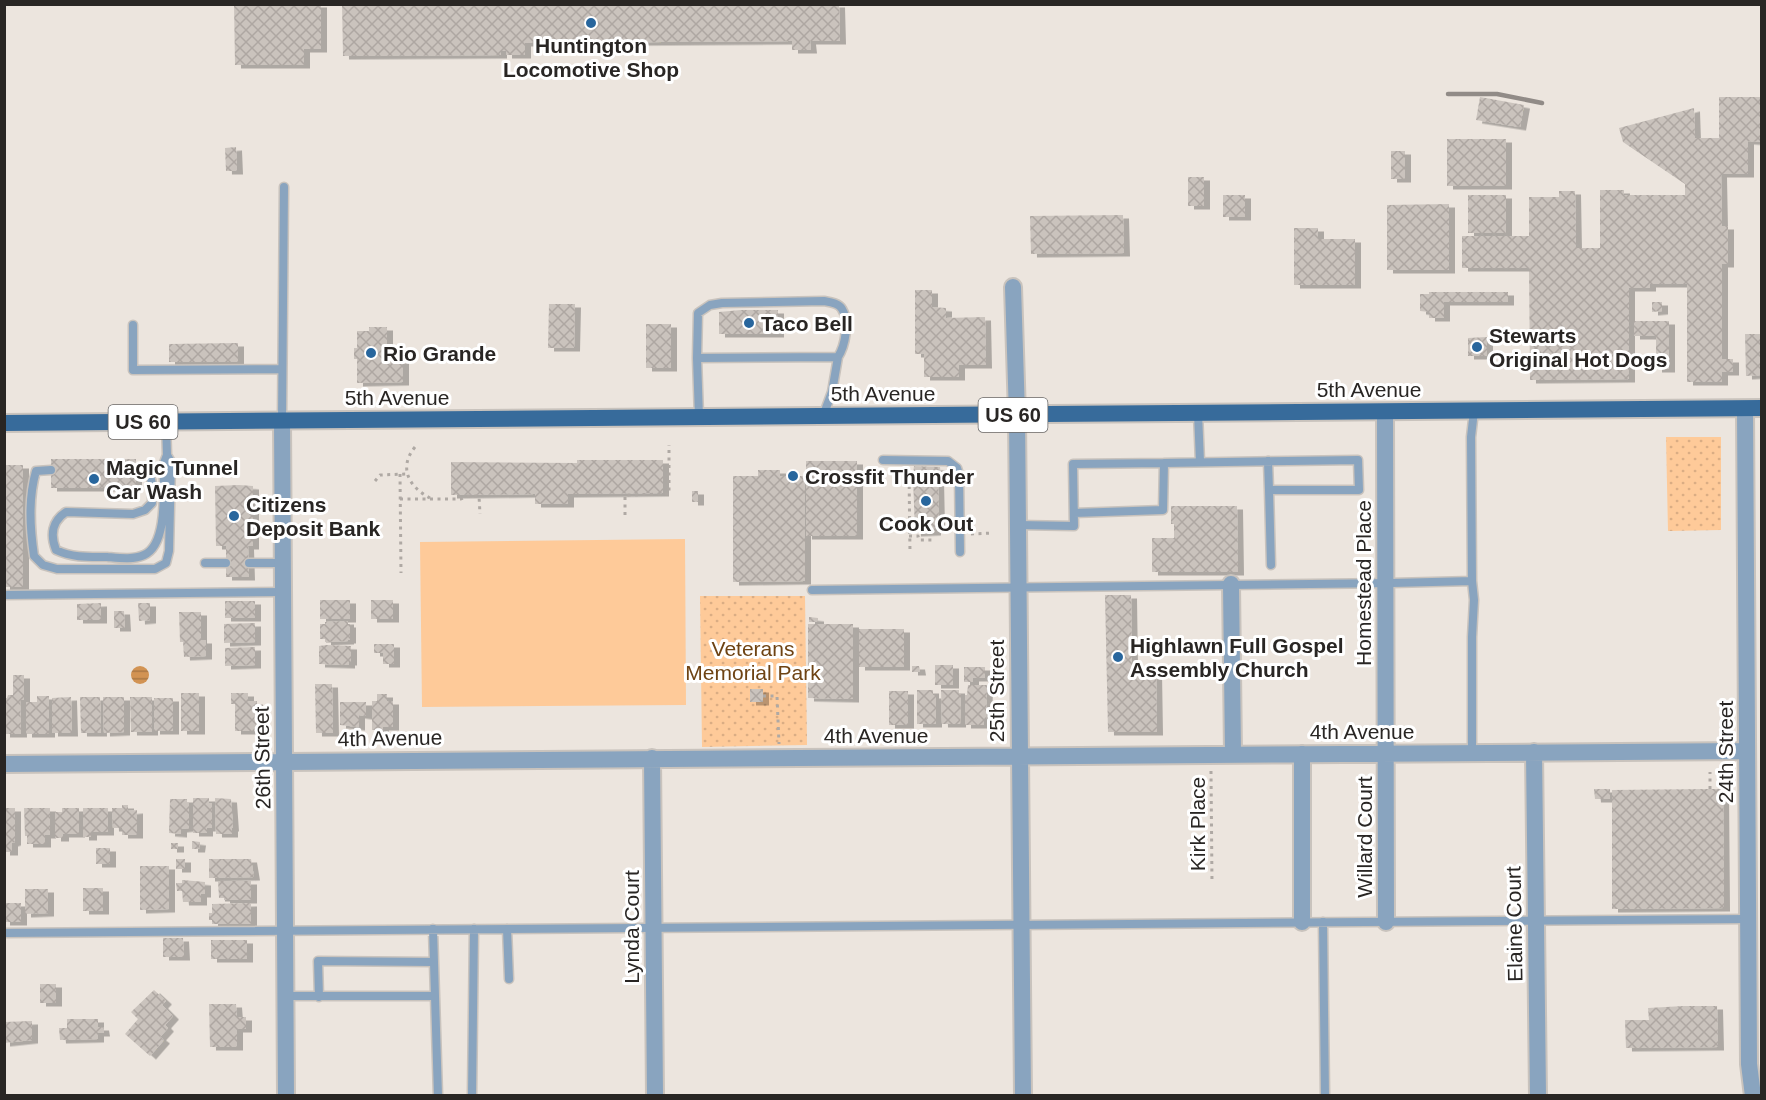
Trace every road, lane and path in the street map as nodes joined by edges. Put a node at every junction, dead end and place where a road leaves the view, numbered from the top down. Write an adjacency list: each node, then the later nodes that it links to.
1 (284, 187): 6 (lane)
2 (1013, 287): 11 (street, 25th Street)
3 (133, 325): 6 (lane)
4 (838, 357): 5 (lane); 5 (lane); 12 (lane)
5 (697, 358): 13 (lane)
6 (282, 369): 14 (lane)
7 (1753, 409): 8 (main road, 5th Avenue / US 60); 58 (street, 24th Street)
8 (1474, 411): 9 (main road, 5th Avenue / US 60); 49 (lane)
9 (1385, 412): 10 (main road, 5th Avenue / US 60); 51 (street, Homestead Place)
10 (1198, 413): 11 (main road, 5th Avenue / US 60); 22 (lane)
11 (1017, 414): 12 (main road, 5th Avenue / US 60); 36 (street, 25th Street)
12 (823, 416): 13 (main road, 5th Avenue / US 60)
13 (699, 417): 14 (main road, 5th Avenue / US 60)
14 (282, 420): 15 (main road, 5th Avenue / US 60); 46 (street, 26th Street)
15 (166, 422): 16 (main road, 5th Avenue / US 60); 19 (lane)
16 (4, 423)
17 (669, 445): 35 (path)
18 (415, 447): 28 (path)
19 (167, 455): 25 (lane); 26 (lane)
20 (883, 460): 41 (lane)
21 (1268, 461): 22 (lane); 30 (lane); 30 (lane)
22 (1200, 462): 23 (lane)
23 (1164, 463): 33 (lane); 33 (lane)
24 (909, 468): 39 (path)
25 (136, 469)
26 (51, 470)
27 (400, 474): 28 (path); 29 (path); 31 (path)
28 (407, 474): 32 (path)
29 (375, 481)
30 (1269, 490): 47 (lane)
31 (400, 499): 32 (path); 48 (path)
32 (432, 499): 34 (path)
33 (1074, 513): 36 (lane)
34 (480, 514)
35 (625, 515)
36 (1018, 525): 52 (street, 25th Street)
37 (993, 533): 38 (path)
38 (970, 534)
39 (909, 536): 40 (path); 42 (path)
40 (935, 540)
41 (960, 552)
42 (910, 553)
43 (205, 563): 44 (lane)
44 (226, 563)
45 (249, 563): 46 (lane)
46 (283, 563): 54 (street, 26th Street)
47 (1271, 565)
48 (401, 573)
49 (1472, 581): 51 (lane); 59 (lane)
50 (1231, 584): 51 (lane); 52 (lane); 62 (street)
51 (1386, 584): 61 (street, Homestead Place)
52 (1018, 587): 53 (lane); 64 (street, 25th Street)
53 (812, 590)
54 (283, 592): 55 (lane); 66 (street, 26th Street)
55 (4, 595)
56 (763, 696): 57 (path)
57 (779, 746)
58 (1747, 751): 60 (street, 4th Avenue); 72 (street, 24th Street)
59 (1472, 752): 60 (street, 4th Avenue); 61 (street, 4th Avenue)
60 (1534, 752): 73 (street, Elaine Court)
61 (1387, 753): 63 (street, 4th Avenue); 76 (street, Willard Court)
62 (1233, 754): 63 (street, 4th Avenue); 64 (street, 4th Avenue)
63 (1302, 754): 74 (street)
64 (1019, 756): 65 (street, 4th Avenue); 77 (street, 25th Street)
65 (652, 758): 66 (street, 4th Avenue); 78 (street, Lynda Court)
66 (285, 762): 67 (street, 4th Avenue); 82 (street, 26th Street)
67 (4, 764)
68 (1211, 766): 71 (path, Kirk Place)
69 (1710, 771): 70 (path)
70 (1710, 789)
71 (1212, 883)
72 (1748, 919): 73 (lane); 96 (street, 24th Street)
73 (1536, 921): 76 (lane); 95 (street, Elaine Court)
74 (1302, 922): 75 (lane); 77 (lane)
75 (1323, 922): 76 (lane); 94 (lane)
76 (1386, 922)
77 (1022, 924): 78 (lane); 93 (street, 25th Street)
78 (654, 927): 81 (lane); 92 (street, Lynda Court)
79 (433, 929): 80 (lane); 82 (lane); 84 (lane)
80 (474, 929): 81 (lane); 91 (lane)
81 (507, 929): 85 (lane)
82 (286, 930): 83 (lane); 86 (street, 26th Street)
83 (4, 933)
84 (434, 962): 87 (lane); 88 (lane)
85 (509, 979)
86 (286, 996): 88 (lane); 89 (street, 26th Street)
87 (435, 996): 88 (lane); 90 (lane)
88 (319, 997)
89 (286, 1095)
90 (438, 1095)
91 (472, 1095)
92 (655, 1095)
93 (1023, 1095)
94 (1324, 1095)
95 (1538, 1095)
96 (1753, 1095)

